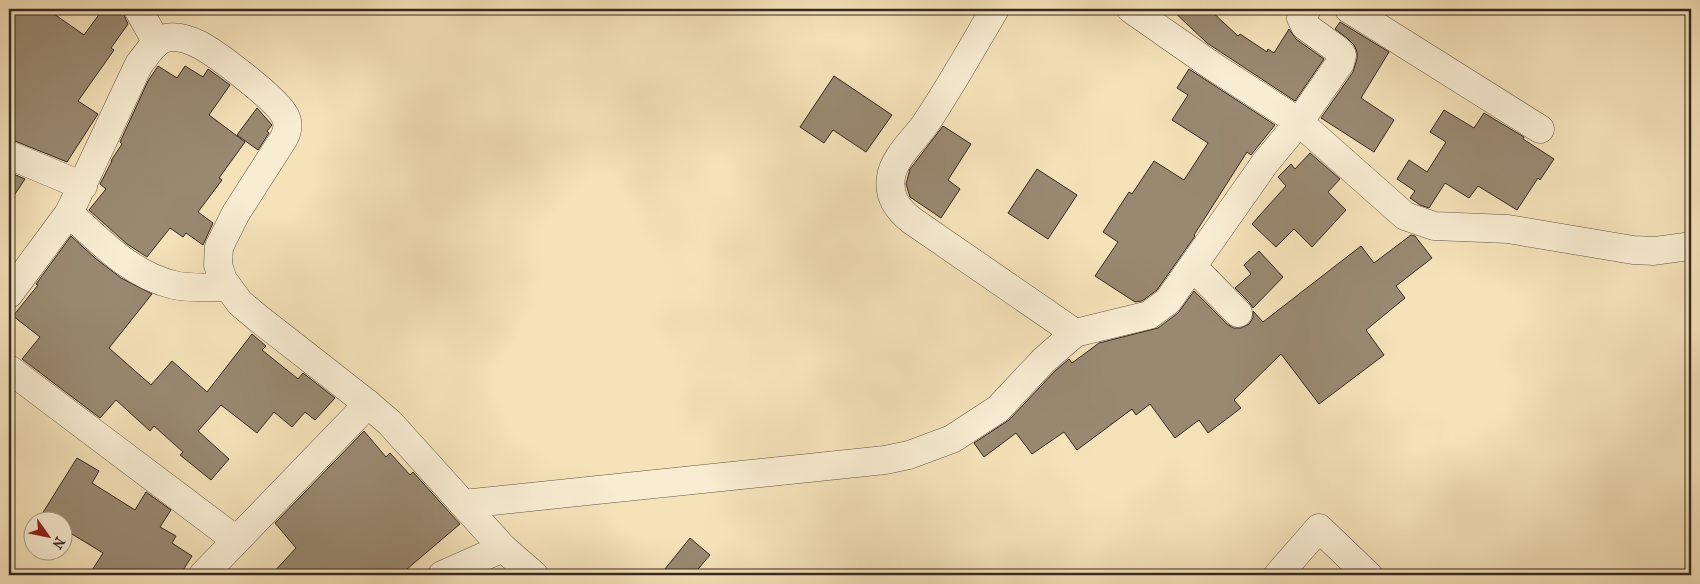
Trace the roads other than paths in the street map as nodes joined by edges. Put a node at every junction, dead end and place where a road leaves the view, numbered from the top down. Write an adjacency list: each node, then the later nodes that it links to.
1 (138, 9): 6 (street)
2 (995, 9): 17 (street)
3 (1131, 9): 7 (street)
4 (1307, 9): 7 (street)
5 (1349, 9): 8 (street)
6 (157, 43): 10 (street); 14 (street)
7 (1298, 122): 12 (street); 13 (street)
8 (1540, 129)
9 (9, 155): 10 (street)
10 (83, 186): 11 (street)
11 (69, 213): 14 (street); 15 (street)
12 (1691, 246)
13 (1193, 267): 16 (street); 17 (street)
14 (228, 287): 19 (street)
15 (9, 294)
16 (1238, 314)
17 (1075, 333): 20 (street)
18 (9, 369): 21 (street)
19 (368, 404): 20 (street); 21 (street)
20 (468, 510): 22 (street)
21 (236, 540): 23 (street)
22 (502, 546): 24 (street); 25 (street)
23 (203, 575)
24 (442, 575)
25 (534, 575)
26 (1278, 575): 27 (street)
27 (1368, 575)

